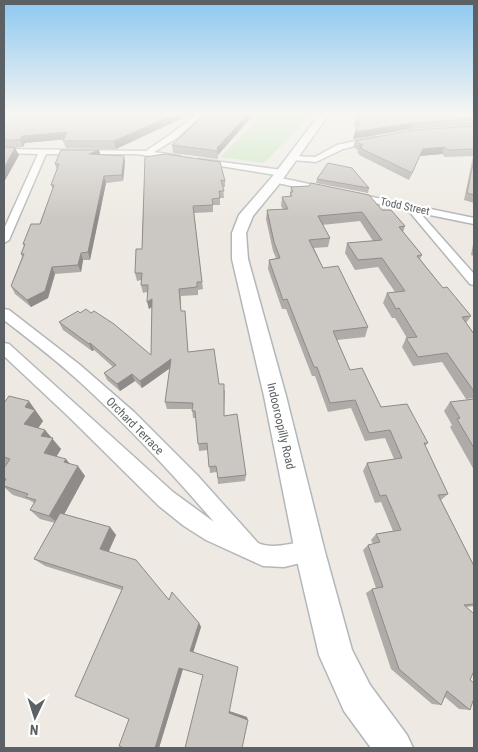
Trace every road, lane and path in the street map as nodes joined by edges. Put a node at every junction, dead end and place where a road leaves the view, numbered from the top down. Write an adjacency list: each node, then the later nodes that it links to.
1 (153, 149): 6 (street)
2 (298, 149): 7 (main road, Indooroopilly Road)
3 (336, 149): 7 (street)
4 (4, 151): 5 (street, Todd Street)
5 (43, 152): 6 (street, Todd Street); 11 (street)
6 (149, 153): 8 (street, Todd Street)
7 (292, 158): 8 (main road, Indooroopilly Road)
8 (279, 176): 9 (street, Todd Street); 16 (main road, Indooroopilly Road)
9 (410, 208): 10 (street, Todd Street); 12 (street)
10 (474, 221)
11 (4, 240)
12 (474, 281)
13 (4, 313): 15 (street, Orchard Terrace)
14 (4, 348): 15 (street)
15 (254, 552): 16 (street)
16 (310, 552): 17 (main road, Indooroopilly Road)
17 (394, 748)

